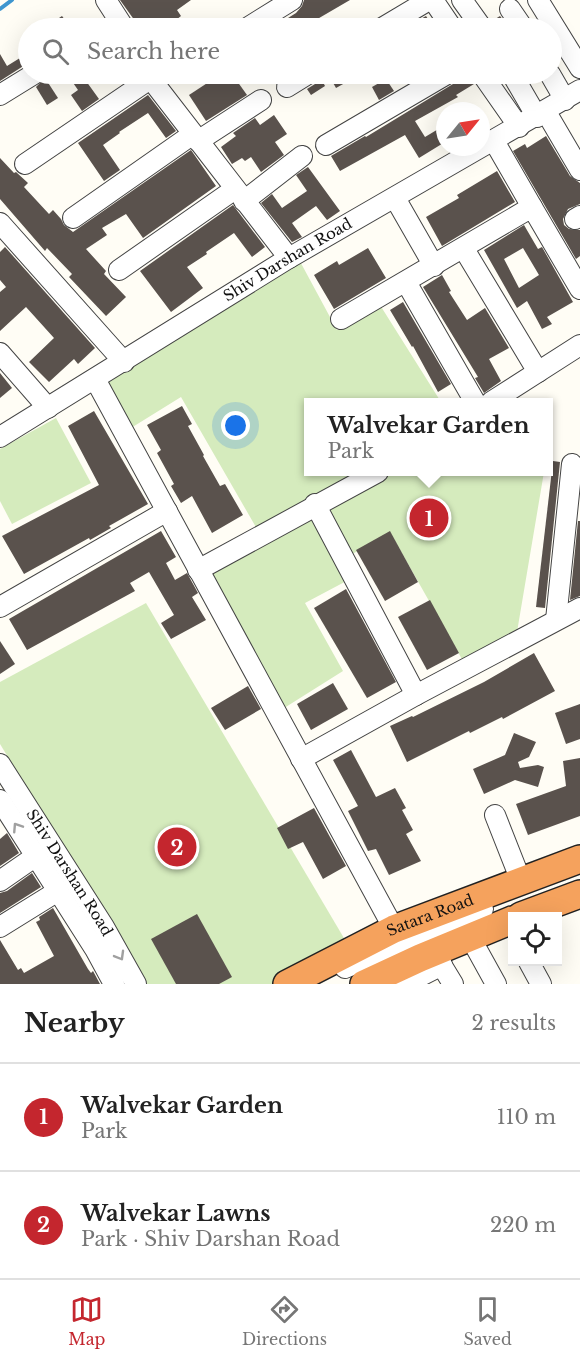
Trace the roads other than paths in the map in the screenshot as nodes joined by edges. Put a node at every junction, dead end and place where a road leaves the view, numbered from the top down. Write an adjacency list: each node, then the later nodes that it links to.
1 (106, 0): 7 (street)
2 (292, 0): 8 (street)
3 (431, 0): 9 (street); 10 (street)
4 (462, 0): 11 (street)
5 (538, 0): 13 (street)
6 (510, 9): 12 (street)
7 (113, 18)
8 (263, 18)
9 (400, 18)
10 (444, 18)
11 (475, 18)
12 (516, 18)
13 (549, 18)
14 (562, 39): 15 (street)
15 (580, 68)
16 (18, 84): 25 (street)
17 (138, 84): 34 (street)
18 (155, 84): 30 (street)
19 (292, 84): 24 (street)
20 (430, 84): 32 (street)
21 (489, 84): 29 (street)
22 (519, 84): 28 (street)
23 (560, 84): 26 (street)
24 (287, 87)
25 (0, 95)
26 (572, 95): 28 (street, Shiv Darshan Road)
27 (261, 100): 30 (street)
28 (541, 114): 29 (street, Shiv Darshan Road); 35 (street)
29 (519, 127): 31 (street, Shiv Darshan Road)
30 (196, 138): 36 (street); 39 (street)
31 (494, 141): 37 (street, Shiv Darshan Road); 38 (street)
32 (326, 146)
33 (302, 156): 36 (street)
34 (25, 164)
35 (580, 170)
36 (240, 195): 42 (street); 44 (street)
37 (395, 198): 42 (street, Shiv Darshan Road); 43 (street)
38 (532, 207): 41 (street); 46 (street)
39 (73, 218)
40 (0, 223): 50 (street)
41 (464, 249): 43 (street); 51 (street)
42 (289, 258): 50 (street, Shiv Darshan Road)
43 (434, 266): 45 (street)
44 (119, 270)
45 (406, 282): 47 (street); 53 (street)
46 (580, 289)
47 (341, 319)
48 (580, 345): 51 (street)
49 (0, 352): 55 (street)
50 (124, 362): 52 (street, Shiv Darshan Road)
51 (538, 372): 54 (street)
52 (95, 379): 55 (street, Shiv Darshan Road); 60 (street)
53 (473, 398)
54 (497, 398)
55 (48, 408): 56 (street, Shiv Darshan Road)
56 (0, 437)
57 (572, 464): 64 (street)
58 (368, 476): 59 (street)
59 (315, 504): 61 (street); 65 (street)
60 (167, 512): 61 (street); 62 (street)
61 (198, 570): 66 (street)
62 (0, 607)
63 (580, 608): 64 (street)
64 (556, 620): 65 (street)
65 (416, 695): 66 (street)
66 (301, 759): 81 (street)
67 (0, 764): 68 (street, Shiv Darshan Road)
68 (18, 792): 69 (street); 86 (street, Shiv Darshan Road, one-way to 86)
69 (1, 805): 71 (street, Shiv Darshan Road, one-way to 69)
70 (495, 815): 74 (street)
71 (36, 856): 75 (street); 76 (street, Shiv Darshan Road)
72 (580, 859): 74 (highway, Satara Road)
73 (580, 873): 88 (street)
74 (521, 881): 81 (highway, Satara Road)
75 (0, 882)
76 (58, 891): 80 (street); 85 (street, Shiv Darshan Road)
77 (580, 894): 78 (highway)
78 (538, 912)
79 (508, 925): 82 (highway)
80 (0, 927)
81 (394, 929): 87 (highway, Satara Road)
82 (470, 937): 83 (highway); 92 (street)
83 (438, 959): 89 (highway); 90 (street); 91 (street)
84 (530, 966): 93 (street)
85 (114, 984)
86 (136, 984)
87 (287, 984)
88 (316, 984)
89 (364, 984)
90 (405, 984)
91 (453, 984)
92 (496, 984)
93 (541, 984)

